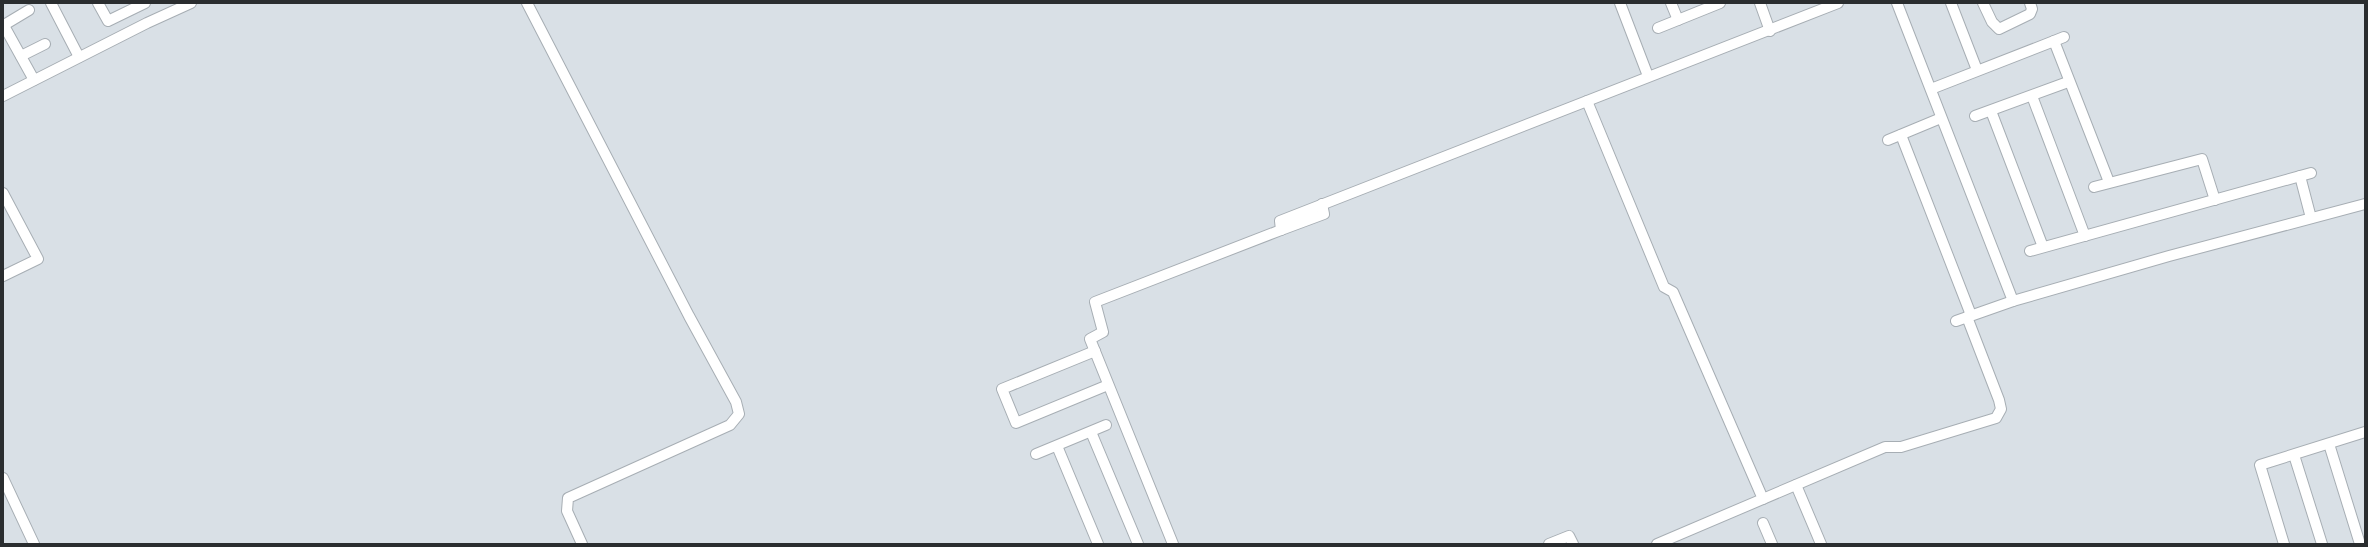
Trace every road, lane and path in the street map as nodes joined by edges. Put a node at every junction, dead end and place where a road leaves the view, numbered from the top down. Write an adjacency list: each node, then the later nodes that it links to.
1 (51, 3): 23 (street)
2 (98, 3): 14 (street)
3 (191, 3): 17 (street)
4 (527, 3): 68 (street)
5 (1620, 3): 25 (street)
6 (1671, 3): 16 (street)
7 (1718, 3): 16 (street)
8 (1760, 3): 20 (street)
9 (1838, 3): 20 (street)
10 (1897, 3): 28 (street)
11 (1951, 3): 24 (street)
12 (1983, 3): 13 (street)
13 (2030, 3)
14 (140, 4): 17 (street)
15 (29, 10): 18 (street)
16 (1678, 20): 19 (street)
17 (147, 23): 23 (street)
18 (3, 24): 22 (street)
19 (1658, 28)
20 (1770, 31): 25 (street)
21 (45, 44): 22 (street)
22 (22, 56): 26 (street)
23 (80, 57): 26 (street)
24 (1977, 70): 27 (street); 28 (street)
25 (1648, 76): 31 (street)
26 (34, 80): 29 (street)
27 (2068, 82): 30 (street); 39 (street)
28 (1931, 89): 34 (street)
29 (3, 96)
30 (2032, 96): 32 (street); 45 (street)
31 (1587, 101): 52 (street); 63 (street)
32 (1991, 111): 33 (street); 46 (street)
33 (1975, 116)
34 (1941, 118): 35 (street); 49 (street)
35 (1901, 135): 36 (street); 50 (street)
36 (1888, 140)
37 (2310, 173): 38 (street)
38 (2300, 176): 42 (street); 44 (street)
39 (2109, 182): 40 (street); 42 (street)
40 (2094, 187)
41 (3, 192): 48 (street)
42 (2215, 200): 45 (street)
43 (2365, 204): 44 (street)
44 (2311, 218): 49 (street)
45 (2085, 236): 46 (street)
46 (2043, 247): 47 (street)
47 (2030, 251)
48 (3, 276)
49 (2013, 301): 50 (street)
50 (1969, 316): 51 (street); 62 (street)
51 (1956, 321)
52 (1095, 351): 53 (street); 53 (street)
53 (1108, 385): 66 (street)
54 (1106, 425): 55 (street)
55 (1091, 432): 58 (street); 70 (street)
56 (2365, 432): 57 (street)
57 (2329, 444): 60 (street); 65 (street)
58 (1057, 446): 59 (street); 69 (street)
59 (1036, 454)
60 (2294, 454): 76 (street); 77 (street)
61 (3, 478): 67 (street)
62 (1796, 485): 63 (street); 75 (street)
63 (1763, 499): 73 (street)
64 (1763, 523): 74 (street)
65 (2362, 541): 78 (street)
66 (1171, 543)
67 (34, 544)
68 (582, 544)
69 (1098, 544)
70 (1138, 544)
71 (1549, 544): 72 (street)
72 (1573, 544)
73 (1657, 544)
74 (1771, 544)
75 (1821, 544)
76 (2284, 544)
77 (2322, 544)
78 (2349, 544)

